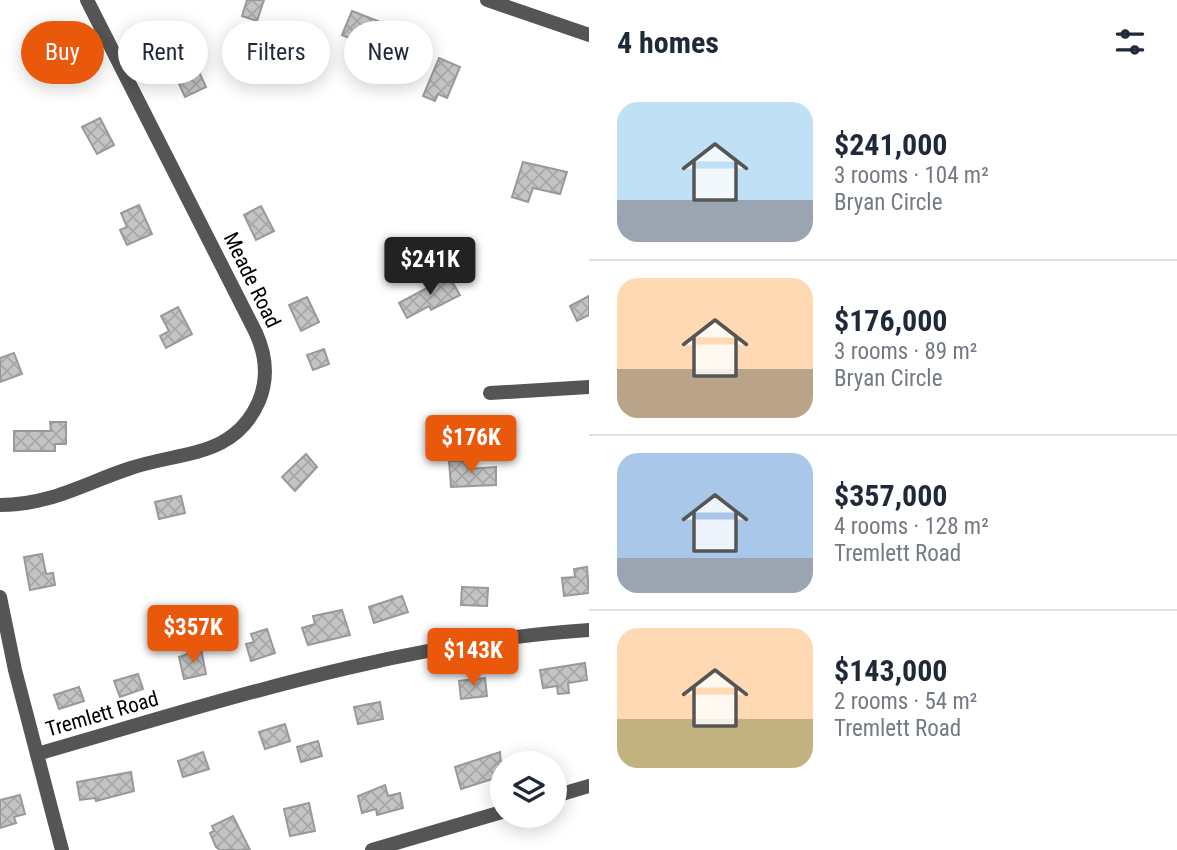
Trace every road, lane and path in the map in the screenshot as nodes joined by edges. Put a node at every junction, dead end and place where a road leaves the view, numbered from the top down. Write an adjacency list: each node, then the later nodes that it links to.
1 (87, 0): 6 (street, Meade Road)
2 (487, 0): 3 (street)
3 (589, 35)
4 (589, 387): 5 (street)
5 (489, 393)
6 (0, 505)
7 (0, 597): 9 (street)
8 (589, 630): 9 (street, Tremlett Road)
9 (37, 754): 13 (street)
10 (589, 786): 11 (street)
11 (567, 792)
12 (490, 816): 14 (street)
13 (62, 850)
14 (372, 850)

